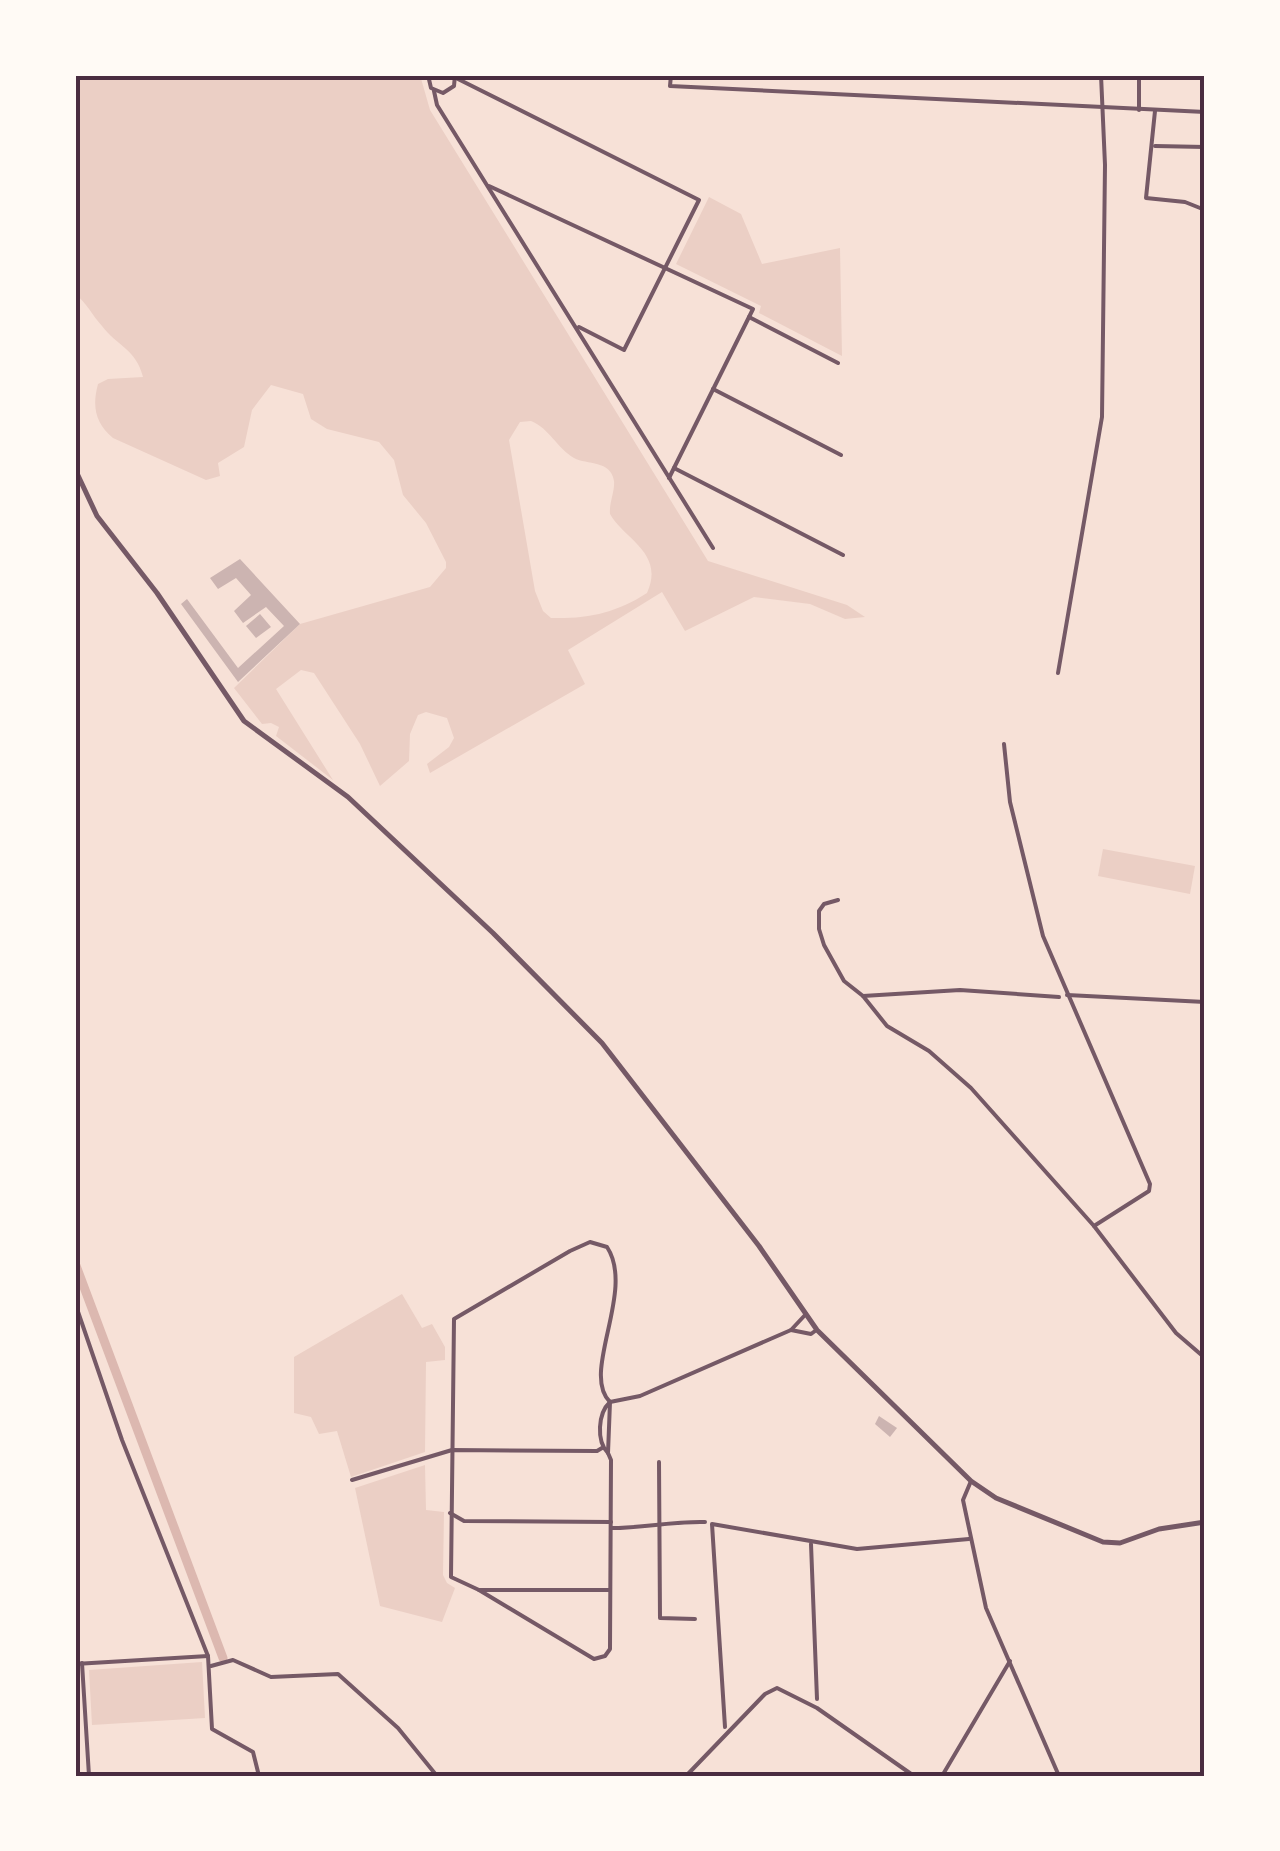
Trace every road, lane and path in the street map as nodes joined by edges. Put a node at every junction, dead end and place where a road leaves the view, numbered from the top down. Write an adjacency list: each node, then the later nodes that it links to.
1 (428, 75): 6 (street)
2 (671, 75): 7 (street)
3 (1102, 75): 7 (street)
4 (1139, 75): 8 (street)
5 (456, 76): 6 (street); 15 (street)
6 (434, 92): 13 (street)
7 (1103, 108): 8 (street); 26 (street)
8 (1139, 110): 9 (street)
9 (1155, 111): 10 (street); 11 (street)
10 (1205, 112)
11 (1153, 146): 12 (street); 14 (street)
12 (1205, 147)
13 (489, 186): 15 (street); 17 (street)
14 (1205, 210)
15 (665, 268): 16 (street); 17 (street)
16 (749, 317): 18 (street); 19 (street)
17 (576, 326): 23 (street)
18 (838, 362)
19 (713, 390): 20 (street); 21 (street)
20 (841, 456)
21 (674, 468): 23 (street); 25 (street)
22 (75, 470): 35 (street)
23 (669, 478): 24 (street)
24 (713, 548)
25 (843, 555)
26 (1058, 673)
27 (1004, 744): 30 (street)
28 (838, 900): 29 (street)
29 (863, 996): 31 (street); 33 (street)
30 (1067, 996): 32 (street); 33 (street)
31 (1059, 997)
32 (1205, 1002)
33 (1094, 1226): 38 (street)
34 (75, 1302): 56 (street)
35 (806, 1314): 36 (street); 37 (street)
36 (791, 1330): 37 (street); 39 (street)
37 (817, 1330): 45 (street)
38 (1205, 1358)
39 (610, 1402): 40 (street); 41 (street); 42 (street)
40 (602, 1448): 41 (street); 42 (street)
41 (452, 1450): 44 (street); 46 (street)
42 (608, 1454): 49 (street)
43 (659, 1462): 50 (street)
44 (352, 1480)
45 (971, 1482): 48 (street); 51 (street)
46 (450, 1513): 49 (street); 53 (street)
47 (705, 1522): 50 (street)
48 (1205, 1522)
49 (611, 1525): 50 (street); 54 (street)
50 (659, 1527): 55 (street)
51 (969, 1539): 52 (street); 57 (street)
52 (811, 1542): 61 (street); 62 (street)
53 (480, 1590): 54 (street); 54 (street)
54 (611, 1590)
55 (695, 1619)
56 (208, 1656): 59 (street); 60 (street)
57 (1010, 1661): 68 (street); 69 (street)
58 (75, 1664): 59 (street)
59 (82, 1664): 63 (street)
60 (211, 1666): 64 (street); 65 (street)
61 (818, 1699)
62 (724, 1727)
63 (89, 1776)
64 (259, 1776)
65 (437, 1776)
66 (686, 1776): 67 (street)
67 (914, 1776)
68 (942, 1776)
69 (1059, 1776)

